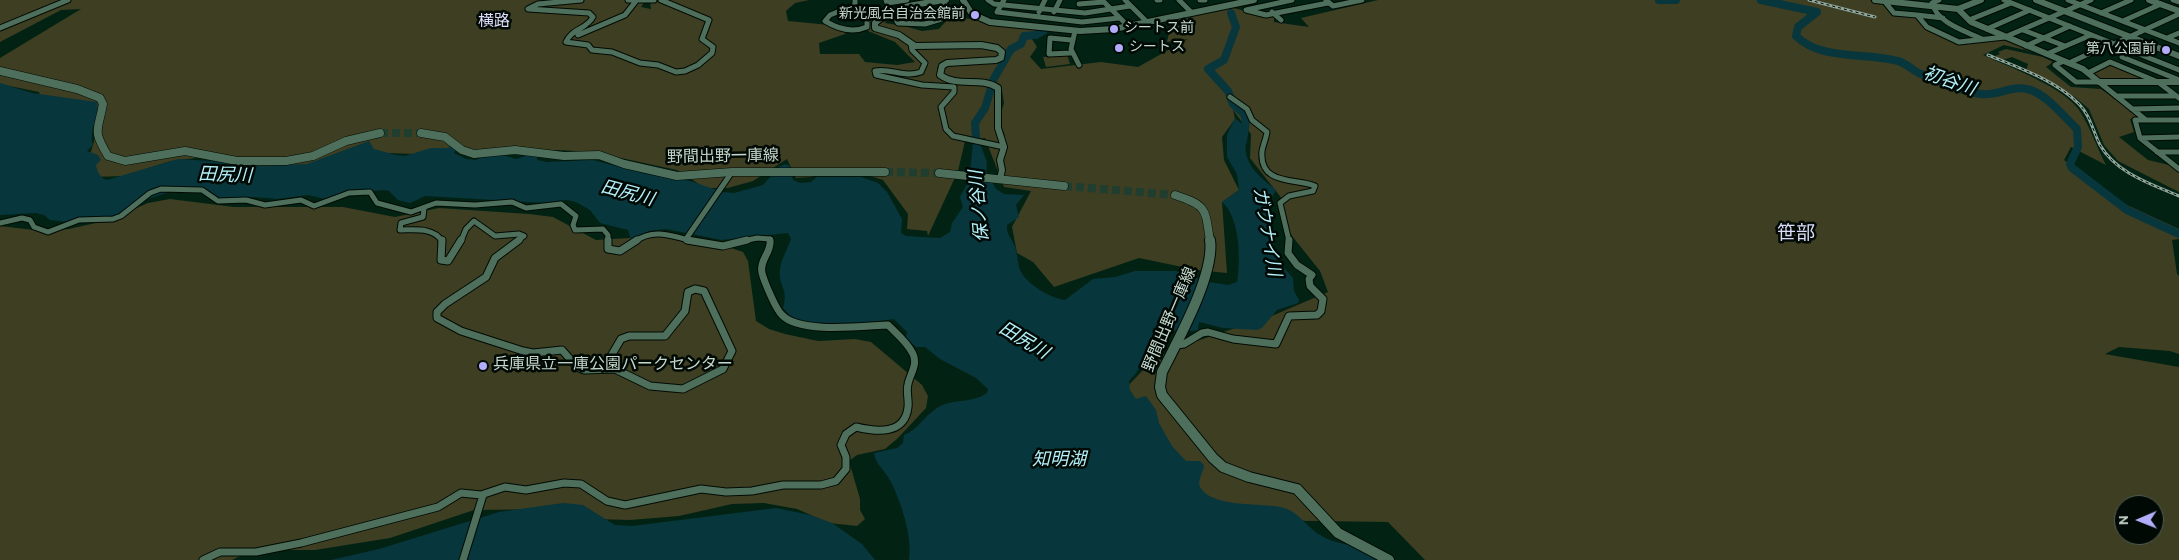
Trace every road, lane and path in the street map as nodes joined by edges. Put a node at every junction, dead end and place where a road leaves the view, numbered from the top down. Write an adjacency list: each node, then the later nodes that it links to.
1 (68, 0): 75 (street)
2 (581, 0): 89 (street)
3 (628, 0): 31 (street)
4 (654, 0): 31 (street)
5 (661, 0): 89 (street)
6 (855, 0): 59 (street)
7 (886, 0): 35 (street)
8 (945, 0): 35 (street); 49 (street)
9 (964, 0): 76 (street)
10 (988, 0): 40 (street)
11 (1025, 0): 46 (street)
12 (1045, 0): 47 (street)
13 (1060, 0): 50 (street)
14 (1125, 0): 44 (street)
15 (1179, 0): 56 (street)
16 (1200, 0): 17 (street)
17 (1205, 0)
18 (1254, 0): 56 (street)
19 (1258, 0): 45 (street)
20 (1292, 0): 45 (street)
21 (1362, 0): 34 (street)
22 (1875, 0): 37 (street)
23 (1981, 0): 48 (street)
24 (2004, 0): 41 (street)
25 (2036, 0): 53 (street)
26 (2068, 0): 43 (street)
27 (2091, 0): 43 (street)
28 (2131, 0): 58 (street)
29 (2149, 0): 42 (street)
30 (2173, 0): 39 (street)
31 (636, 1): 89 (street)
32 (1103, 1): 36 (street); 51 (street)
33 (1327, 1): 34 (street); 57 (street)
34 (1349, 1)
35 (907, 2): 59 (street); 61 (street)
36 (1080, 2): 54 (street)
37 (1885, 2): 38 (street); 62 (street)
38 (1935, 2): 48 (street); 65 (street)
39 (2179, 2)
40 (1003, 3): 46 (street); 63 (street)
41 (2011, 3): 52 (street); 69 (street)
42 (2161, 4): 55 (street); 70 (street)
43 (2080, 5): 53 (street); 58 (street)
44 (1130, 6): 51 (street); 71 (street)
45 (1264, 6): 57 (street); 57 (street)
46 (1020, 7): 47 (street)
47 (1040, 9): 50 (street); 63 (street)
48 (1958, 9): 69 (street)
49 (948, 10): 60 (street); 72 (street)
50 (1055, 10): 54 (street); 67 (street)
51 (1112, 10): 54 (street); 64 (street)
52 (2030, 10): 66 (street); 77 (street)
53 (2065, 11): 66 (street); 84 (street)
54 (1076, 12)
55 (2179, 12): 79 (street)
56 (1192, 13): 71 (street)
57 (1274, 13): 68 (street)
58 (2101, 13): 70 (street)
59 (886, 14): 91 (street)
60 (922, 14): 61 (street); 72 (street)
61 (912, 15): 72 (street)
62 (1917, 15): 65 (street); 87 (street)
63 (1036, 17): 67 (street)
64 (1119, 18): 67 (street); 73 (street)
65 (1943, 18): 87 (street)
66 (2049, 18): 74 (street); 78 (street)
67 (1051, 19): 76 (street)
68 (1281, 20)
69 (1969, 20): 77 (street)
70 (2123, 21): 79 (street)
71 (1147, 22): 73 (street)
72 (927, 24)
73 (1128, 26): 80 (street)
74 (2070, 26): 82 (street); 85 (street)
75 (0, 28)
76 (1046, 28): 80 (street)
77 (1987, 29): 83 (street)
78 (2024, 30): 83 (street); 85 (street)
79 (2145, 30): 84 (street); 86 (street)
80 (1075, 31): 88 (street)
81 (2179, 33): 86 (street)
82 (2091, 35): 92 (street); 94 (street)
83 (2005, 37): 87 (street); 93 (street)
84 (2130, 37): 92 (street); 98 (street)
85 (2044, 38): 93 (street); 94 (street)
86 (2167, 38): 90 (street)
87 (1982, 39)
88 (1071, 40): 96 (street); 96 (street)
89 (571, 42)
90 (2179, 43)
91 (911, 44): 120 (street); 120 (street)
92 (2113, 44): 95 (street); 100 (street)
93 (2026, 46): 97 (street)
94 (2065, 46): 97 (street)
95 (2133, 51): 99 (street); 103 (street)
96 (1070, 53): 102 (street)
97 (2047, 54): 100 (street)
98 (2179, 56)
99 (2122, 57): 101 (street); 106 (street)
100 (2066, 62): 105 (street); 107 (street)
101 (2110, 62): 105 (street); 108 (street)
102 (1079, 65)
103 (2179, 70)
104 (0, 71): 116 (main road)
105 (2088, 73): 107 (street)
106 (2179, 81): 108 (street)
107 (2099, 82): 108 (street); 109 (street)
108 (2158, 82): 111 (street)
109 (2116, 96): 111 (street); 113 (street)
110 (1230, 97): 133 (street)
111 (2178, 97)
112 (2179, 108): 113 (street)
113 (2132, 109): 114 (street)
114 (2146, 120): 115 (street); 119 (street)
115 (2179, 120)
116 (380, 133)
117 (421, 133): 124 (main road, 野間出野一庫線)
118 (2179, 137): 119 (street)
119 (2140, 138): 121 (street)
120 (1004, 147): 127 (street)
121 (2157, 152): 122 (street); 123 (street)
122 (2179, 152)
123 (2178, 168)
124 (732, 172): 125 (main road, 野間出野一庫線); 132 (street)
125 (885, 172)
126 (939, 173): 127 (main road)
127 (996, 178): 128 (main road)
128 (1064, 186)
129 (1176, 195): 133 (main road, 野間出野一庫線)
130 (424, 209): 131 (street); 132 (street); 134 (street)
131 (0, 223)
132 (687, 237): 135 (street)
133 (1178, 341): 138 (main road, 野間出野一庫線)
134 (604, 368): 134 (street)
135 (483, 495): 136 (street); 137 (street)
136 (203, 560)
137 (463, 560)
138 (1389, 560)

